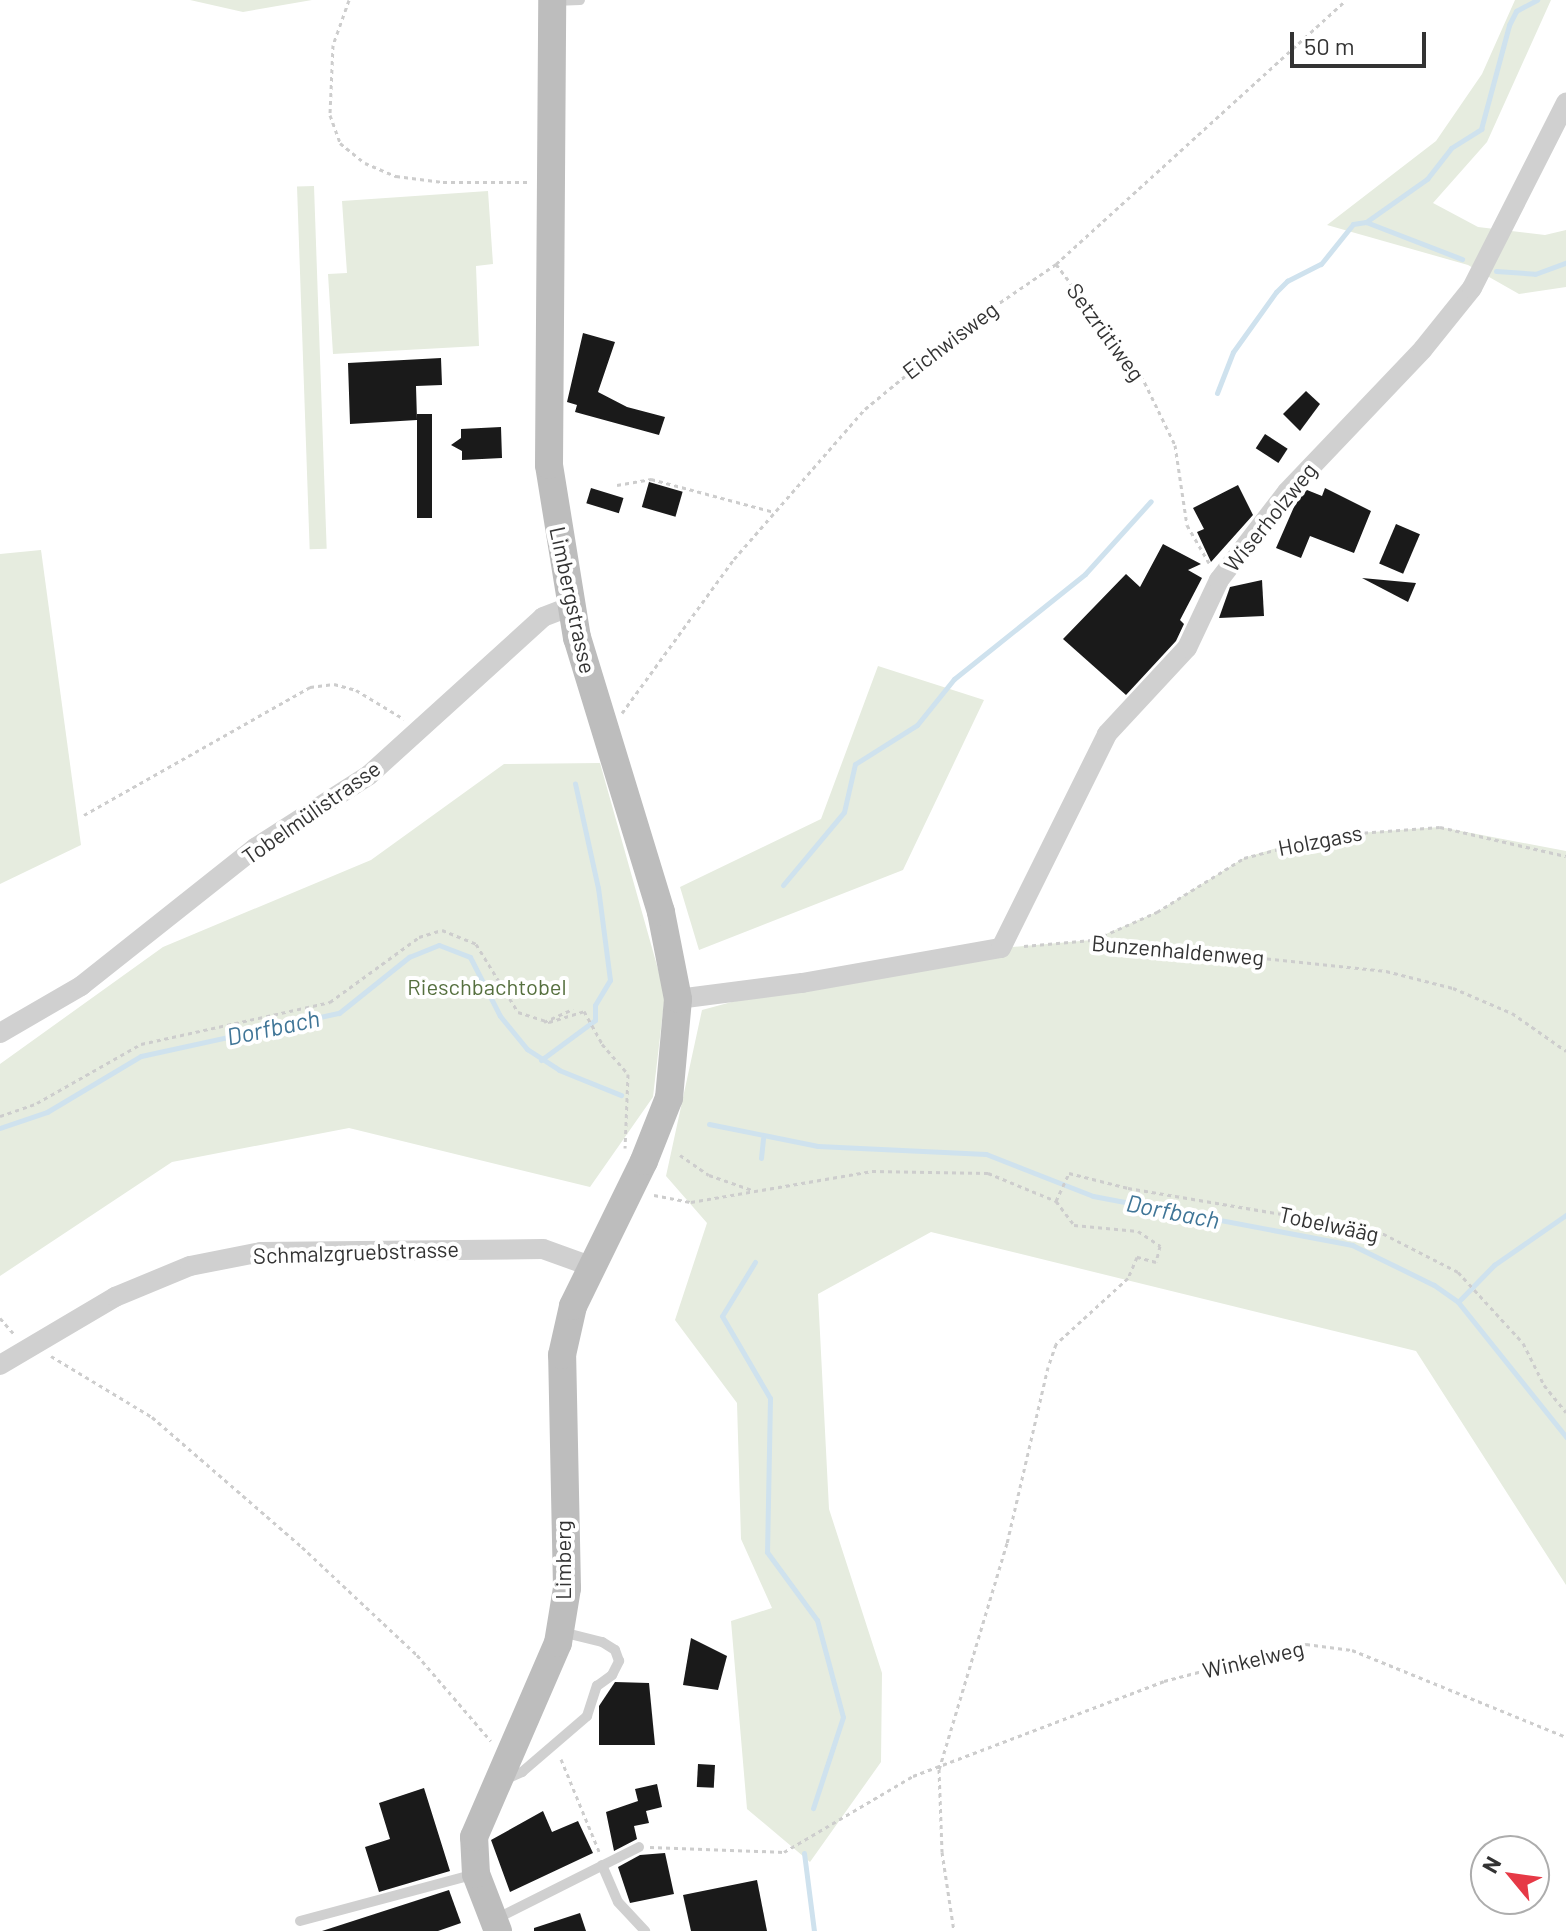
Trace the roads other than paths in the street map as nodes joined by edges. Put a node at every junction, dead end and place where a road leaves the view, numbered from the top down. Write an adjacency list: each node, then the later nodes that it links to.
1 (552, 0): 2 (lane); 4 (street, Limbergstrasse)
2 (580, 0)
3 (1566, 103): 5 (street, Wiserholzweg)
4 (571, 606): 5 (street, Limbergstrasse); 6 (street, Tobelmülistrasse)
5 (678, 999): 7 (street, Limbergstrasse)
6 (0, 1033)
7 (635, 1181): 8 (street, Limberg)
8 (590, 1266): 9 (street, Schmalzgruebstrasse); 10 (street, Limberg)
9 (0, 1365)
10 (560, 1632): 11 (street, Limberg); 11 (lane)
11 (503, 1772): 14 (street, Limberg)
12 (639, 1847): 13 (lane)
13 (603, 1864): 16 (lane); 17 (lane)
14 (476, 1874): 15 (lane); 16 (street, Limberg)
15 (300, 1921)
16 (496, 1925)
17 (645, 1931)

